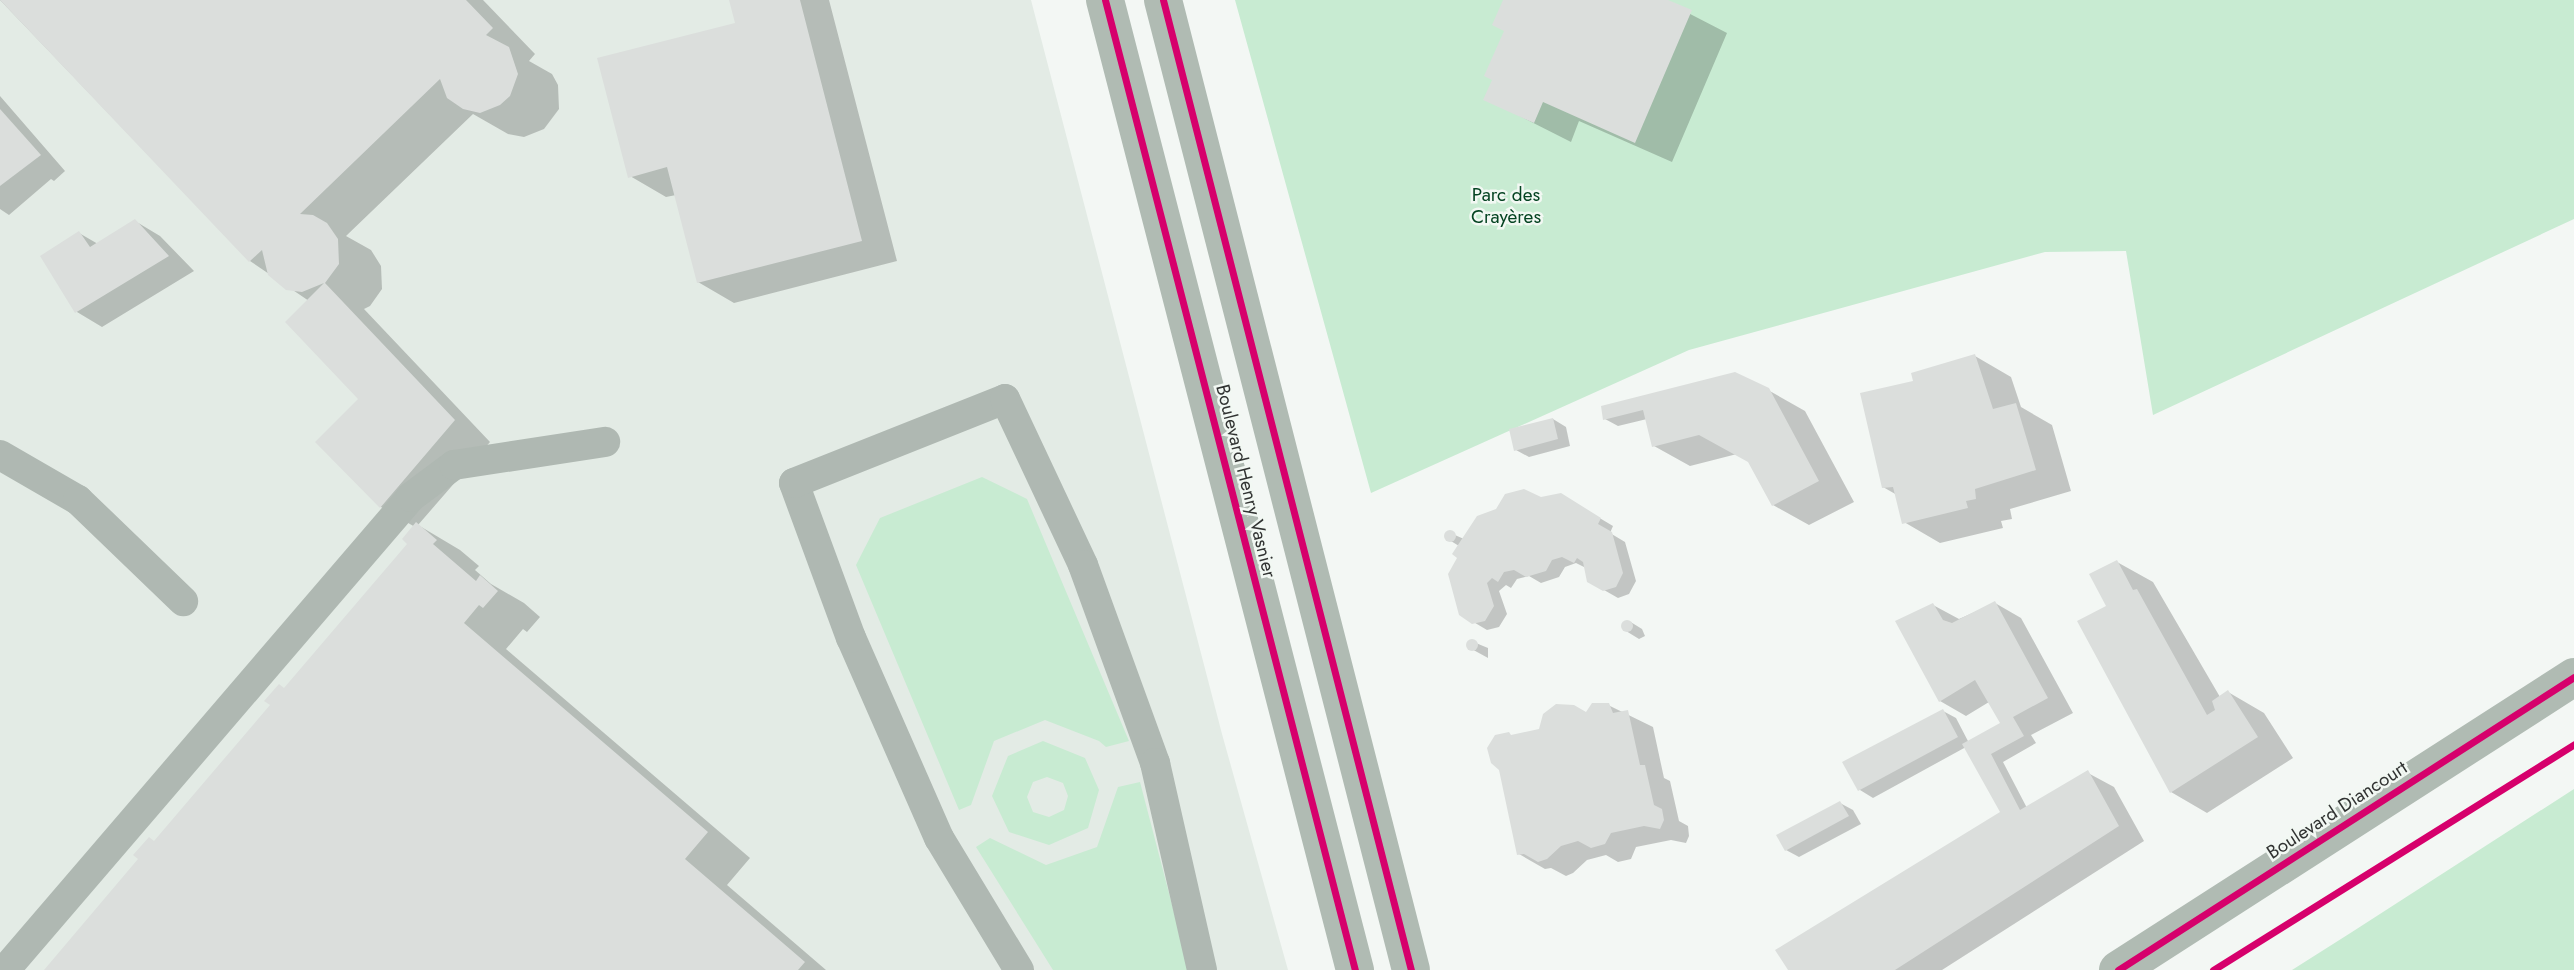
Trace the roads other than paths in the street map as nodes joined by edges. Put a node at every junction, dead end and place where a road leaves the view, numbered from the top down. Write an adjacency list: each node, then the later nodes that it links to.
1 (1105, 0): 10 (main road, Boulevard Henry Vasnier)
2 (1163, 0): 11 (main road, Boulevard Henry Vasnier)
3 (605, 442): 7 (lane)
4 (0, 455): 5 (lane)
5 (183, 601)
6 (2574, 677): 12 (main road, Boulevard Diancourt)
7 (5, 970)
8 (1019, 970): 9 (lane)
9 (1202, 970)
10 (1355, 970)
11 (1411, 970)
12 (2118, 970)

